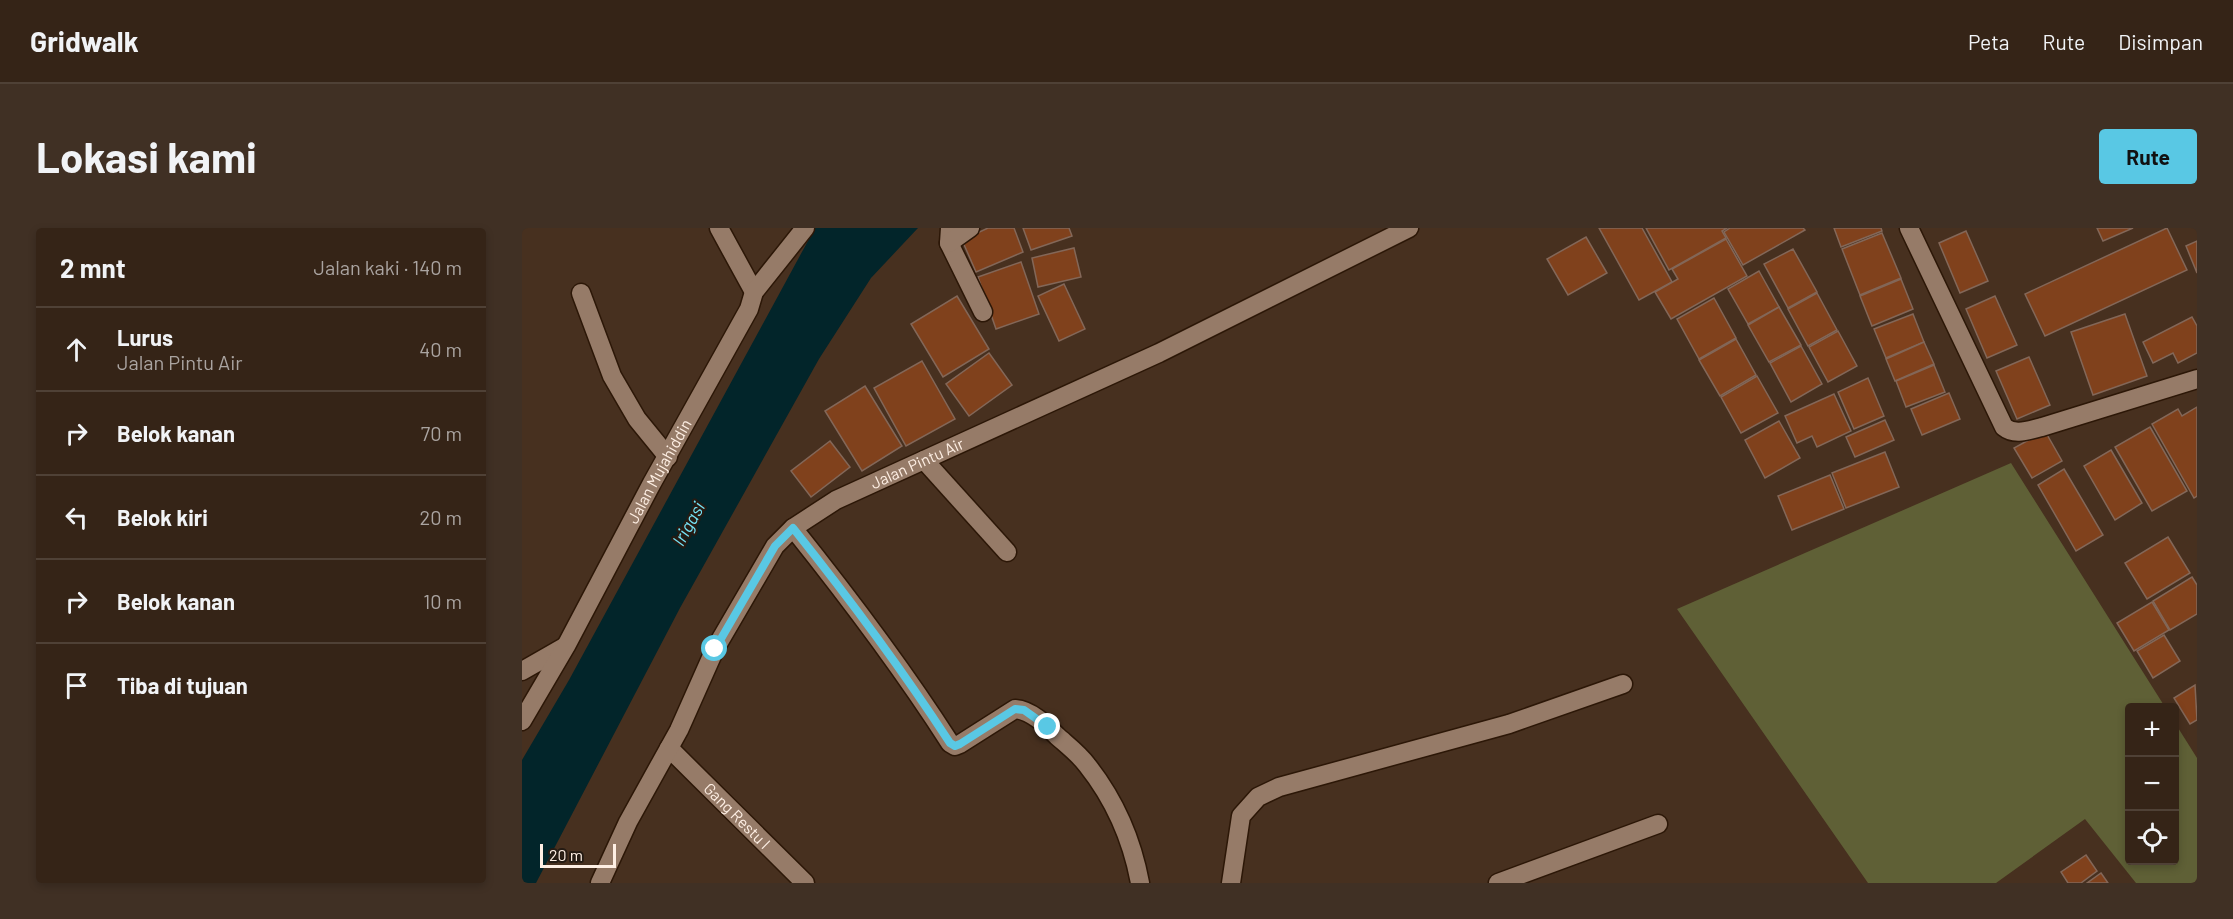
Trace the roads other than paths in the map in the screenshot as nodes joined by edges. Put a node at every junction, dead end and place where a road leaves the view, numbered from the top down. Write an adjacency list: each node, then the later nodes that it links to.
1 (718, 228): 8 (street)
2 (805, 228): 8 (street, Jalan Mujahiddin)
3 (970, 228): 6 (street)
4 (1409, 228): 12 (street, Jalan Pintu Air)
5 (1910, 228): 10 (street)
6 (949, 235): 9 (street)
7 (581, 292): 11 (street)
8 (754, 292): 11 (street, Jalan Mujahiddin)
9 (983, 312)
10 (2197, 379)
11 (668, 457): 15 (street, Jalan Mujahiddin)
12 (924, 460): 13 (street, Jalan Pintu Air); 14 (street)
13 (793, 528): 19 (street, Jalan Pintu Air); 23 (street)
14 (1007, 552)
15 (566, 646): 16 (street); 18 (street, Jalan Mujahiddin)
16 (522, 672)
17 (1623, 684): 24 (street)
18 (522, 722)
19 (669, 748): 21 (street, Jalan Pintu Air); 22 (street, Gang Restu I)
20 (1658, 824): 25 (street)
21 (600, 883)
22 (805, 883)
23 (1140, 883)
24 (1231, 883)
25 (1498, 883)

